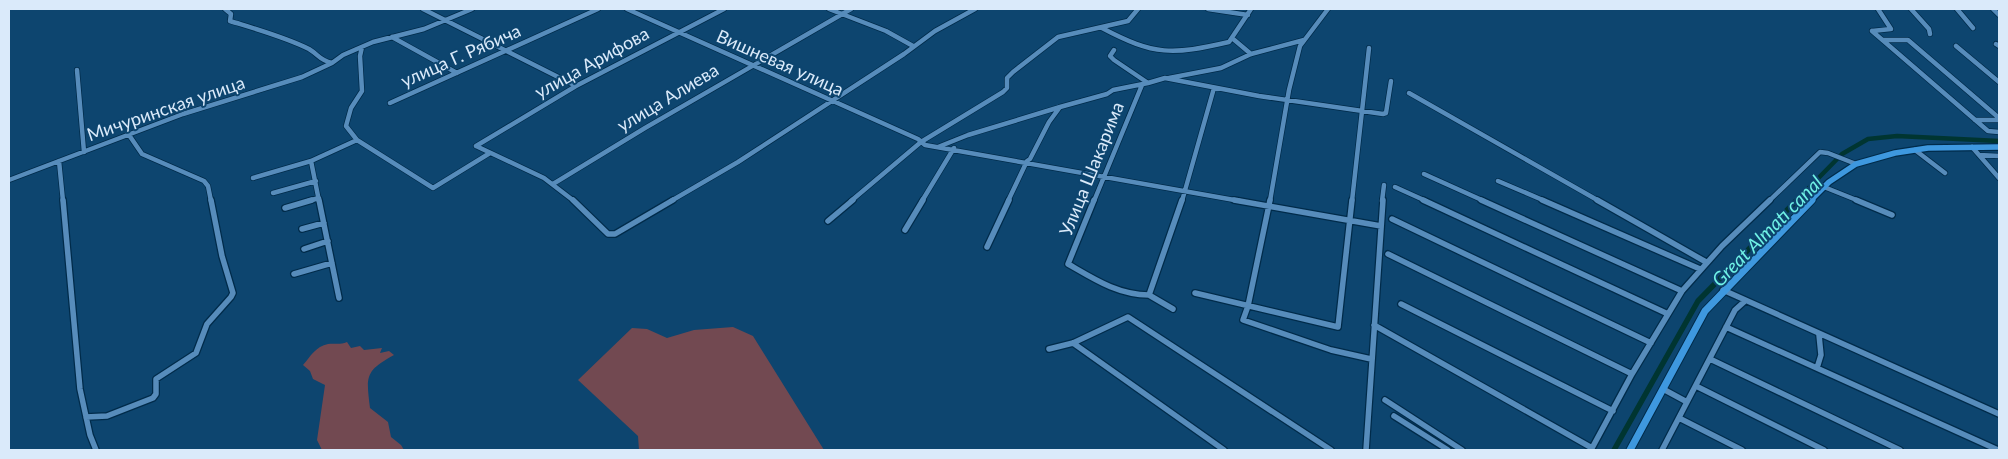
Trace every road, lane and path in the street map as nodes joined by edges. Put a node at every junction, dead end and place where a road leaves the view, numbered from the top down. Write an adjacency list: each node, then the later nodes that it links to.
1 (224, 9): 37 (street)
2 (423, 9): 21 (street)
3 (472, 9): 21 (street, Мичуринская улица)
4 (598, 9): 35 (street, улица Г. Рябича)
5 (626, 9): 24 (street, Вишневая улица)
6 (724, 9): 24 (street, улица Арифова)
7 (829, 9): 18 (street)
8 (851, 9): 18 (street, улица Алиева)
9 (975, 9): 30 (street)
10 (1138, 9): 22 (street)
11 (1208, 9): 19 (street)
12 (1251, 9): 19 (street)
13 (1328, 9): 28 (street)
14 (1878, 9): 29 (street)
15 (1911, 9): 25 (street)
16 (1957, 9): 23 (street)
17 (1993, 9): 20 (street)
18 (842, 14): 30 (street); 38 (street, улица Алиева)
19 (1248, 15): 27 (street)
20 (1999, 15)
21 (447, 20): 26 (street, Мичуринская улица); 35 (street)
22 (1101, 27): 27 (street); 59 (street)
23 (1973, 28)
24 (679, 32): 38 (street, Вишневая улица); 46 (street, улица Арифова)
25 (1930, 34)
26 (392, 37): 32 (street, Мичуринская улица); 40 (street)
27 (1232, 38): 36 (street)
28 (1304, 40): 36 (street); 49 (street)
29 (1882, 40): 54 (street); 55 (street)
30 (913, 46): 50 (street)
31 (1956, 46): 43 (street)
32 (362, 47): 37 (street, Мичуринская улица); 58 (street)
33 (1369, 48): 53 (street)
34 (1114, 50): 44 (street)
35 (507, 51): 40 (street, улица Г. Рябича); 46 (street)
36 (1251, 54): 41 (street)
37 (332, 63): 57 (street, Мичуринская улица)
38 (751, 66): 50 (street, Вишневая улица); 81 (street, улица Алиева)
39 (77, 70): 65 (street)
40 (456, 73): 51 (street, улица Г. Рябича)
41 (1165, 78): 44 (street); 47 (street)
42 (1391, 81): 53 (street)
43 (1999, 82)
44 (1148, 83): 45 (street)
45 (1142, 85): 52 (street); 75 (street, Улица Шакарима)
46 (576, 86): 66 (street, улица Арифова)
47 (1214, 88): 49 (street); 85 (street)
48 (1409, 93): 102 (street)
49 (1288, 99): 53 (street); 88 (street)
50 (830, 101): 59 (street, Вишневая улица); 81 (street)
51 (390, 103)
52 (1060, 107): 60 (street); 70 (street)
53 (1363, 111): 93 (street)
54 (1999, 119): 55 (street)
55 (1974, 120): 56 (street)
56 (1999, 132)
57 (129, 136): 65 (street, Мичуринская улица); 133 (street)
58 (357, 140): 66 (street); 69 (street)
59 (921, 142): 60 (street, Вишневая улица); 92 (street)
60 (938, 147): 63 (street, Вишневая улица)
61 (1972, 147): 62 (main road); 64 (main road); 67 (street)
62 (1999, 147)
63 (954, 148): 70 (street, Вишневая улица); 97 (street)
64 (1915, 150): 72 (main road); 73 (street)
65 (84, 152): 71 (street, Мичуринская улица)
66 (490, 153): 81 (street)
67 (1979, 155): 68 (street); 77 (street)
68 (1999, 156)
69 (311, 161): 76 (street); 79 (street)
70 (1027, 161): 75 (street, Вишневая улица); 99 (street)
71 (59, 162): 78 (street, Мичуринская улица); 133 (street)
72 (1856, 164): 84 (main road); 102 (street)
73 (1946, 173)
74 (1424, 174): 107 (street)
75 (1103, 176): 85 (street, Вишневая улица); 109 (street, Улица Шакарима)
76 (254, 178)
77 (1999, 178)
78 (9, 180)
79 (316, 181): 86 (street); 87 (street)
80 (1498, 181): 104 (street)
81 (553, 184)
82 (1384, 185): 95 (street)
83 (1395, 187): 115 (street)
84 (1824, 187): 90 (street); 106 (main road)
85 (1185, 192): 88 (street, Вишневая улица); 109 (street)
86 (273, 193)
87 (319, 198): 89 (street); 94 (street)
88 (1269, 207): 93 (street, Вишневая улица); 113 (street)
89 (285, 208)
90 (1892, 215)
91 (1392, 219): 120 (street)
92 (828, 221)
93 (1349, 221): 95 (street, Вишневая улица); 113 (street)
94 (324, 223): 96 (street); 98 (street)
95 (1381, 226): 116 (street)
96 (302, 229)
97 (905, 230)
98 (328, 241): 100 (street); 103 (street)
99 (988, 247)
100 (304, 248)
101 (1388, 254): 125 (street)
102 (1706, 262): 104 (street)
103 (332, 263): 105 (street); 110 (street)
104 (1700, 269): 107 (street)
105 (294, 274)
106 (1723, 290): 111 (street); 127 (main road)
107 (1682, 291): 115 (street)
108 (1195, 293): 113 (street)
109 (1149, 294): 114 (street)
110 (339, 298)
111 (1745, 301): 117 (street); 118 (street)
112 (1401, 304): 130 (street)
113 (1248, 306): 122 (street)
114 (1173, 309)
115 (1668, 314): 120 (street)
116 (1374, 325): 122 (street); 135 (street)
117 (1726, 327): 123 (street); 124 (street)
118 (1819, 335): 124 (street); 131 (street)
119 (1073, 343): 121 (street); 137 (street); 138 (street)
120 (1651, 343): 125 (street)
121 (1050, 349)
122 (1371, 359): 139 (street)
123 (1710, 359): 126 (street); 146 (street)
124 (1817, 368): 147 (street)
125 (1632, 374): 130 (street)
126 (1696, 386): 129 (street); 145 (street)
127 (1663, 389): 129 (street); 142 (main road)
128 (1385, 400): 141 (street)
129 (1688, 402): 134 (street)
130 (1612, 411): 135 (street)
131 (1999, 414)
132 (1394, 416): 140 (street)
133 (86, 417): 136 (street)
134 (1679, 418): 143 (street); 144 (street)
135 (1591, 449)
136 (96, 450)
137 (1224, 450)
138 (1331, 450)
139 (1366, 450)
140 (1448, 450)
141 (1462, 450)
142 (1630, 450)
143 (1662, 450)
144 (1742, 450)
145 (1824, 450)
146 (1900, 450)
147 (1998, 450)

